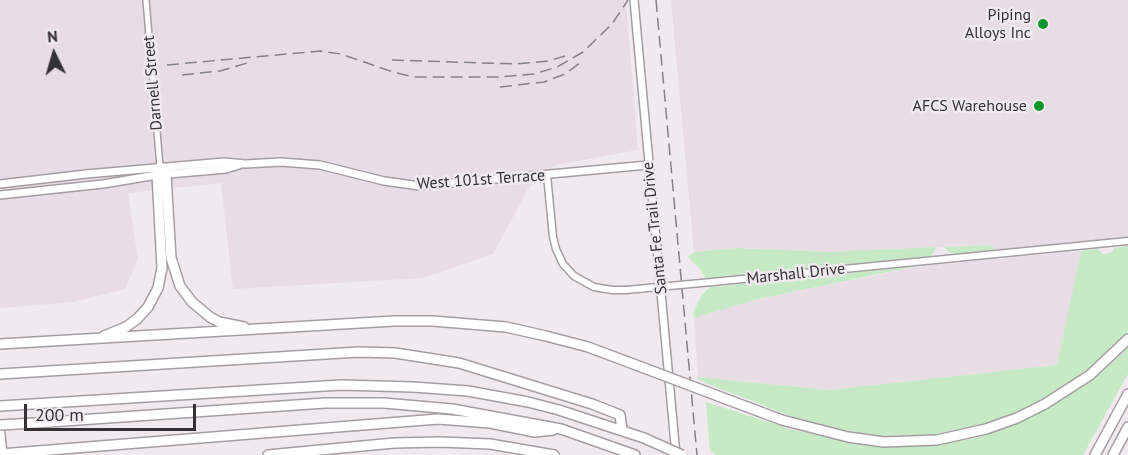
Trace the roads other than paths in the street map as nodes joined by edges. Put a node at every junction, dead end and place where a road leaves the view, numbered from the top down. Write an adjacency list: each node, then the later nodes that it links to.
1 (146, 0): 4 (street, Darnell Street)
2 (634, 0): 3 (main road, Santa Fe Trail Drive)
3 (648, 165): 5 (main road, West 101st Terrace); 24 (main road, Santa Fe Trail Drive)
4 (161, 172): 5 (main road, West 101st Terrace); 6 (main road, West 101st Terrace); 7 (main road, West 101st Terrace); 9 (highway); 10 (highway)
5 (547, 175): 8 (street, Marshall Drive, bridge)
6 (0, 184)
7 (0, 195)
8 (1128, 242)
9 (259, 329): 10 (highway); 11 (highway, bridge)
10 (99, 339): 12 (highway)
11 (1128, 339)
12 (0, 344)
13 (0, 374): 19 (highway)
14 (1128, 394): 26 (highway)
15 (0, 406): 19 (highway)
16 (0, 424): 18 (highway, bridge); 20 (main road)
17 (1128, 427): 27 (highway)
18 (561, 429): 20 (highway); 23 (highway)
19 (622, 430): 25 (highway, bridge)
20 (2, 454)
21 (268, 455): 22 (highway)
22 (554, 455)
23 (635, 455)
24 (676, 455)
25 (682, 455)
26 (1095, 455)
27 (1113, 455)

